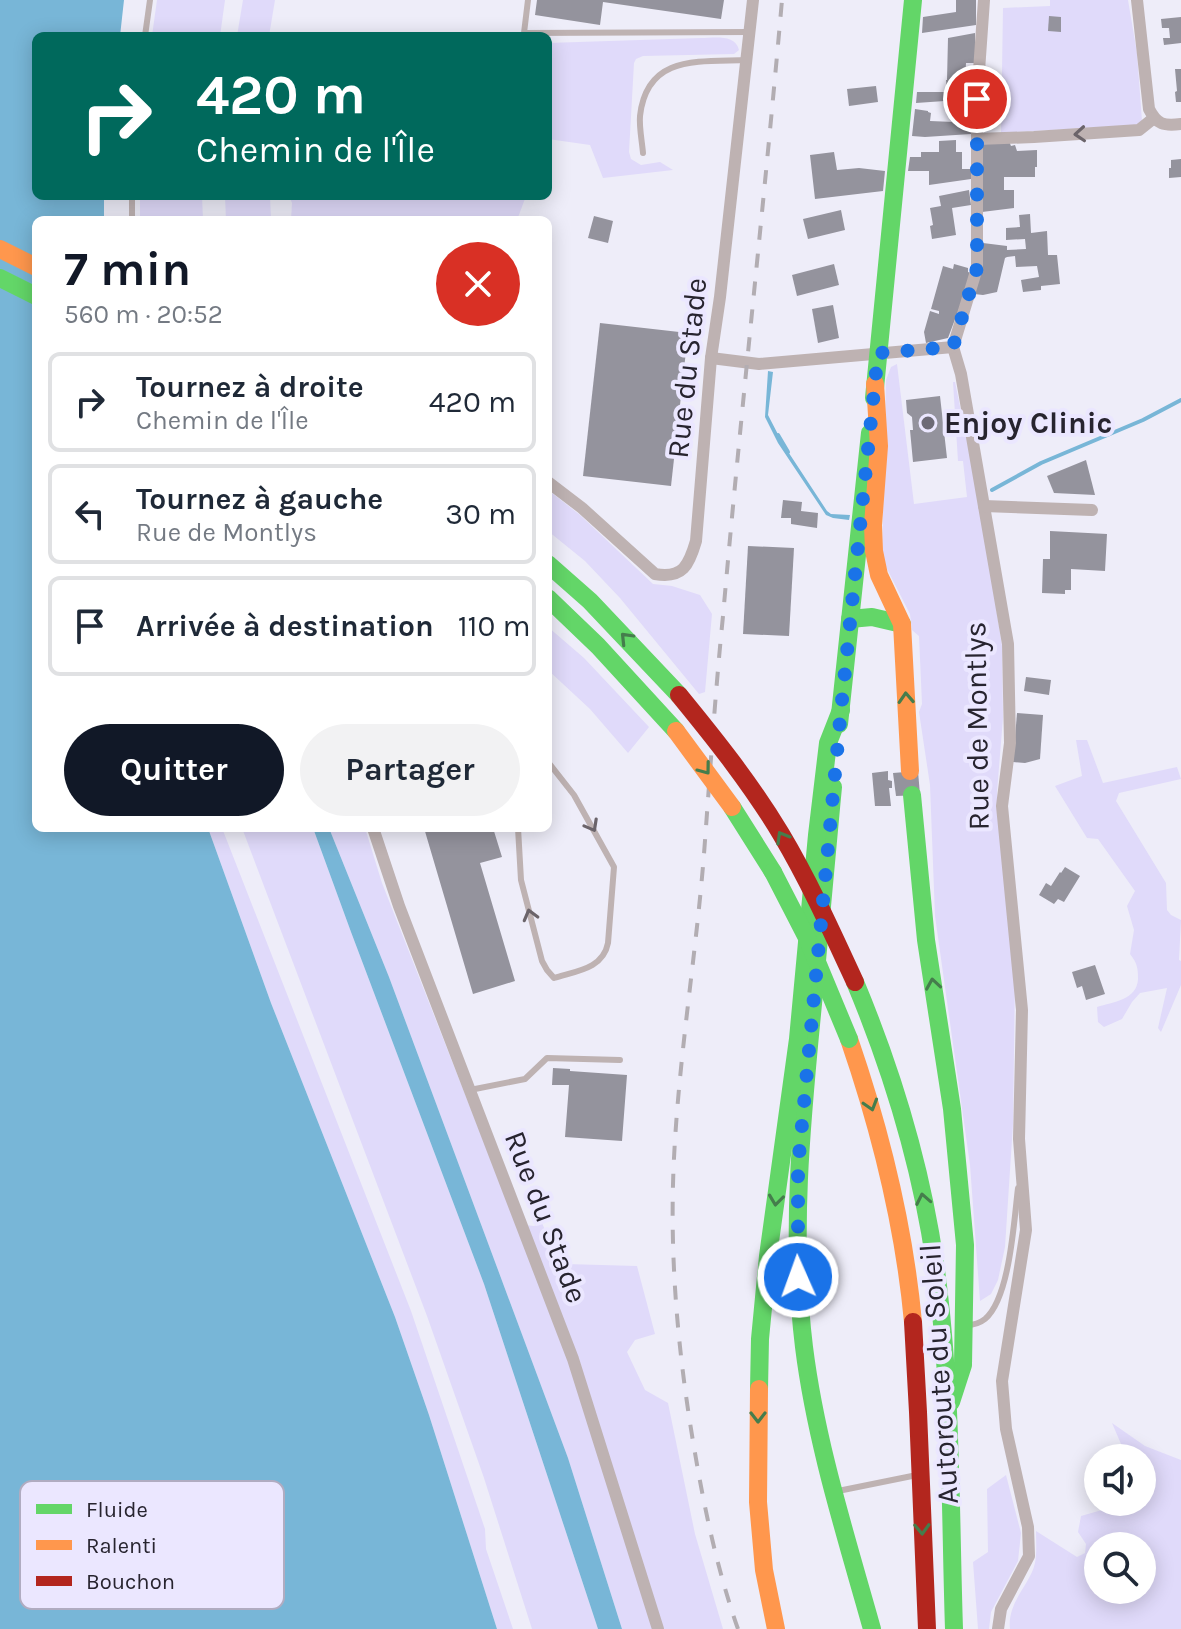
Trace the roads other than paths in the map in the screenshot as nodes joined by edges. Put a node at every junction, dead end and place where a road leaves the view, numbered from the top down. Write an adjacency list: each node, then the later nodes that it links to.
1 (150, 0): 7 (lane)
2 (528, 0): 8 (lane)
3 (753, 0): 9 (street, Rue du Stade)
4 (913, 0): 21 (main road)
5 (984, 0): 14 (street)
6 (1137, 0): 12 (street)
7 (146, 32)
8 (524, 32)
9 (750, 32): 10 (lane); 11 (street, Rue du Stade)
10 (552, 33)
11 (747, 60): 15 (lane); 22 (street, Rue du Stade)
12 (1154, 118): 13 (street); 14 (street, one-way to 14)
13 (1181, 124)
14 (977, 139): 20 (street)
15 (643, 153)
16 (0, 249): 17 (main road)
17 (32, 265)
18 (0, 278): 19 (main road)
19 (32, 294)
20 (953, 347): 21 (street); 25 (street, Rue de Montlys)
21 (878, 353): 22 (street); 23 (main road)
22 (711, 358): 24 (street, Rue du Stade)
23 (875, 384): 29 (main road); 30 (main road)
24 (552, 485)
25 (984, 506): 26 (street); 39 (street, Rue de Montlys)
26 (1092, 510)
27 (552, 568): 41 (main road, Autoroute du Soleil, one-way to 27, bridge)
28 (552, 602): 42 (main road, Autoroute du Soleil, one-way to 42, bridge)
29 (850, 619): 30 (main road); 31 (main road)
30 (902, 624): 33 (main road, one-way to 30)
31 (841, 710): 43 (main road); 45 (main road, one-way to 45)
32 (552, 767): 36 (lane, one-way to 36)
33 (910, 771)
34 (912, 795): 40 (main road, one-way to 34)
35 (374, 832): 38 (street, Rue du Stade)
36 (518, 832)
37 (620, 1060): 38 (lane)
38 (470, 1090): 44 (street, Rue du Stade)
39 (1020, 1171): 40 (lane); 49 (street, Rue de Montlys)
40 (964, 1326): 41 (main road)
41 (947, 1415): 48 (main road, Autoroute du Soleil)
42 (921, 1474): 43 (lane); 47 (main road, Autoroute du Soleil, one-way to 47)
43 (833, 1492): 46 (main road)
44 (658, 1629)
45 (776, 1629)
46 (872, 1629)
47 (927, 1629)
48 (954, 1629)
49 (998, 1629)

